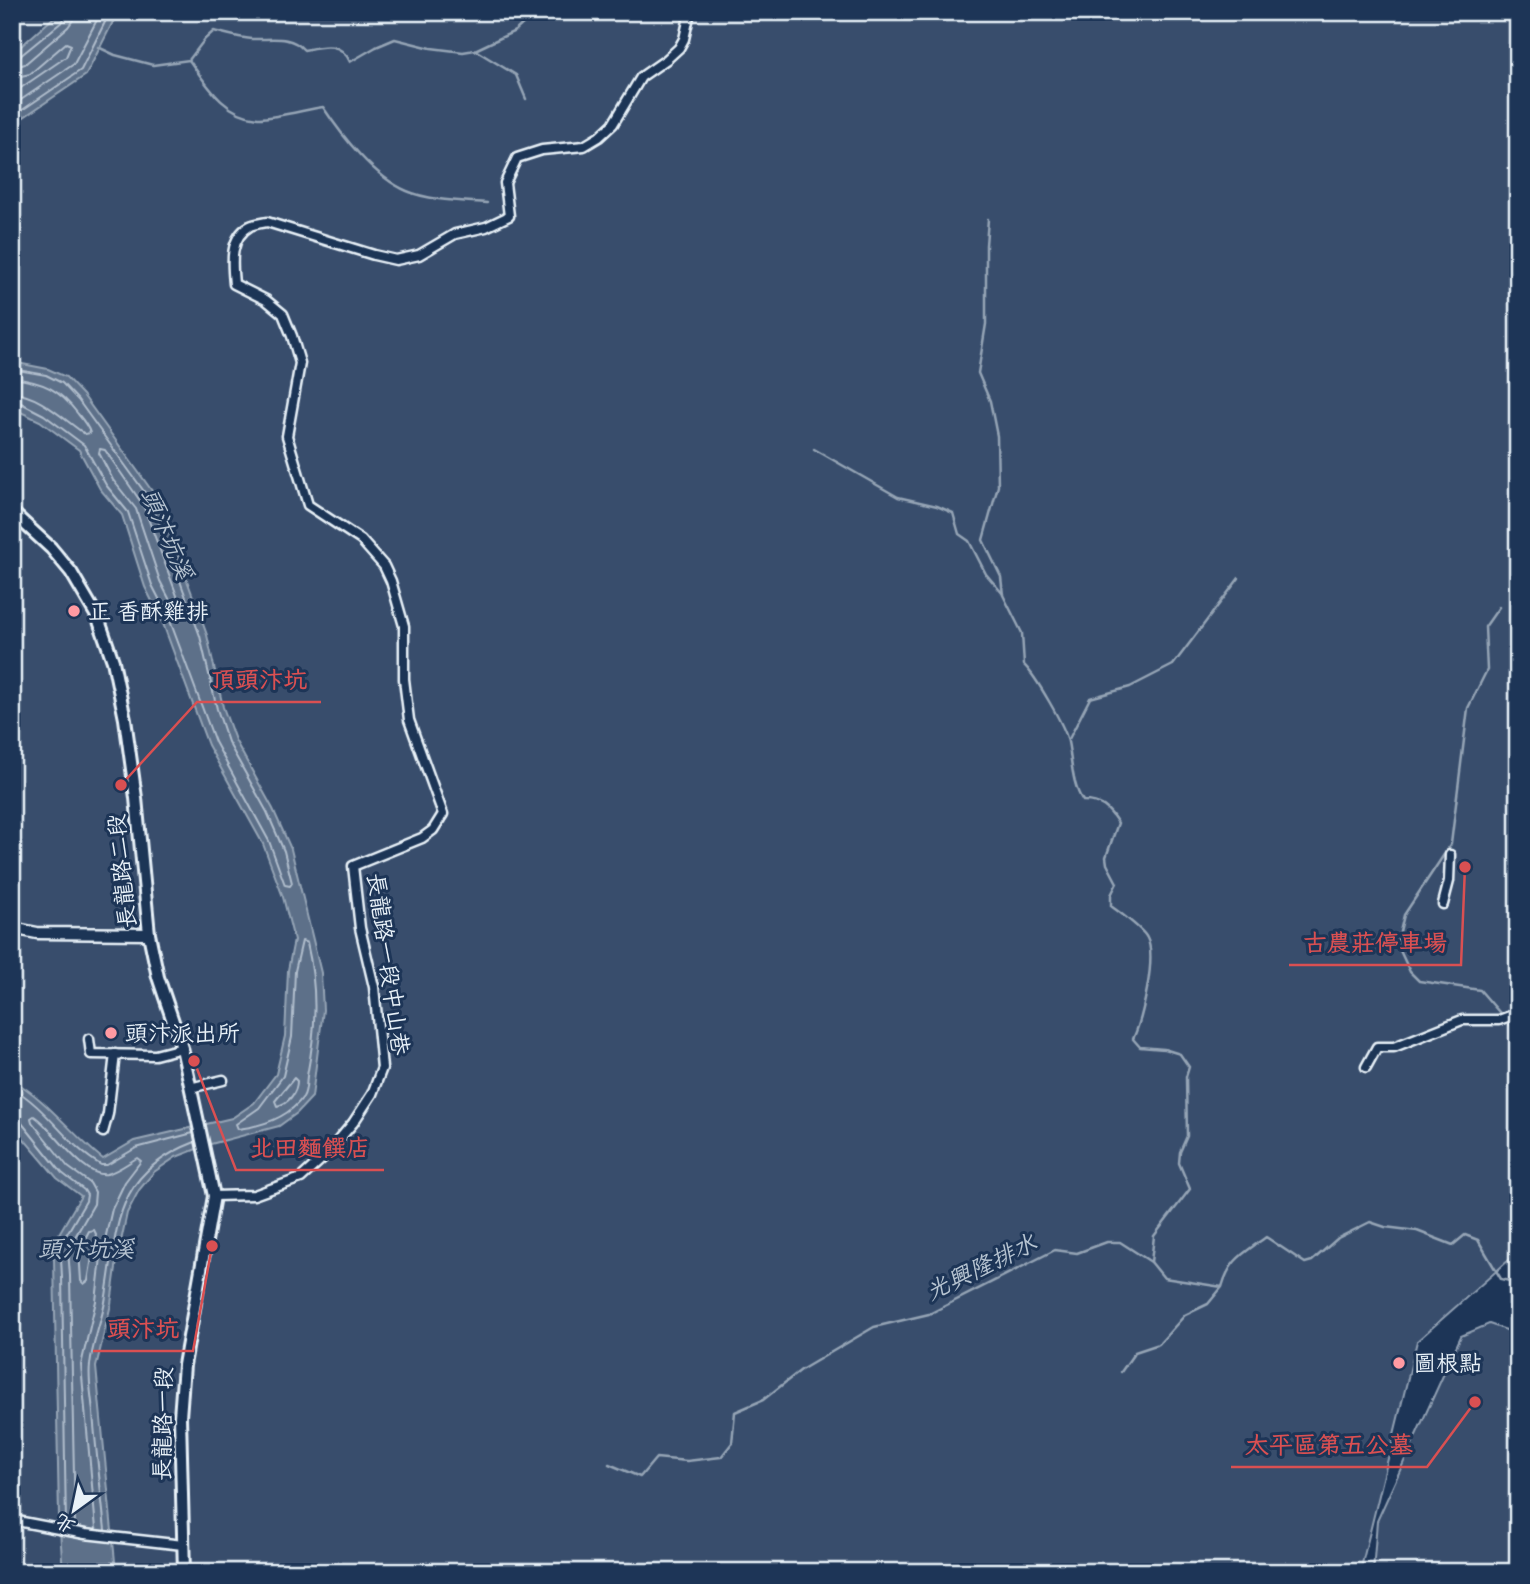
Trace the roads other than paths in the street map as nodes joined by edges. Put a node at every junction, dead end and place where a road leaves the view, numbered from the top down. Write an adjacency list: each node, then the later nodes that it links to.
1 (690, 12): 15 (street, 長龍路一段中山巷)
2 (12, 512): 6 (main road, 長龍路二段)
3 (1450, 855): 4 (street)
4 (1443, 904)
5 (12, 928): 6 (street)
6 (149, 933): 9 (main road, 長龍路二段)
7 (1518, 1013): 11 (street)
8 (89, 1039): 10 (street)
9 (182, 1048): 10 (street); 13 (main road, 長龍路二段)
10 (115, 1054): 14 (street)
11 (1366, 1067)
12 (223, 1080): 13 (street)
13 (190, 1088): 15 (main road, 長龍路二段)
14 (103, 1132)
15 (214, 1196): 17 (main road, 長龍路一段)
16 (14, 1520): 17 (street)
17 (183, 1545): 18 (main road, 長龍路一段)
18 (184, 1572)

